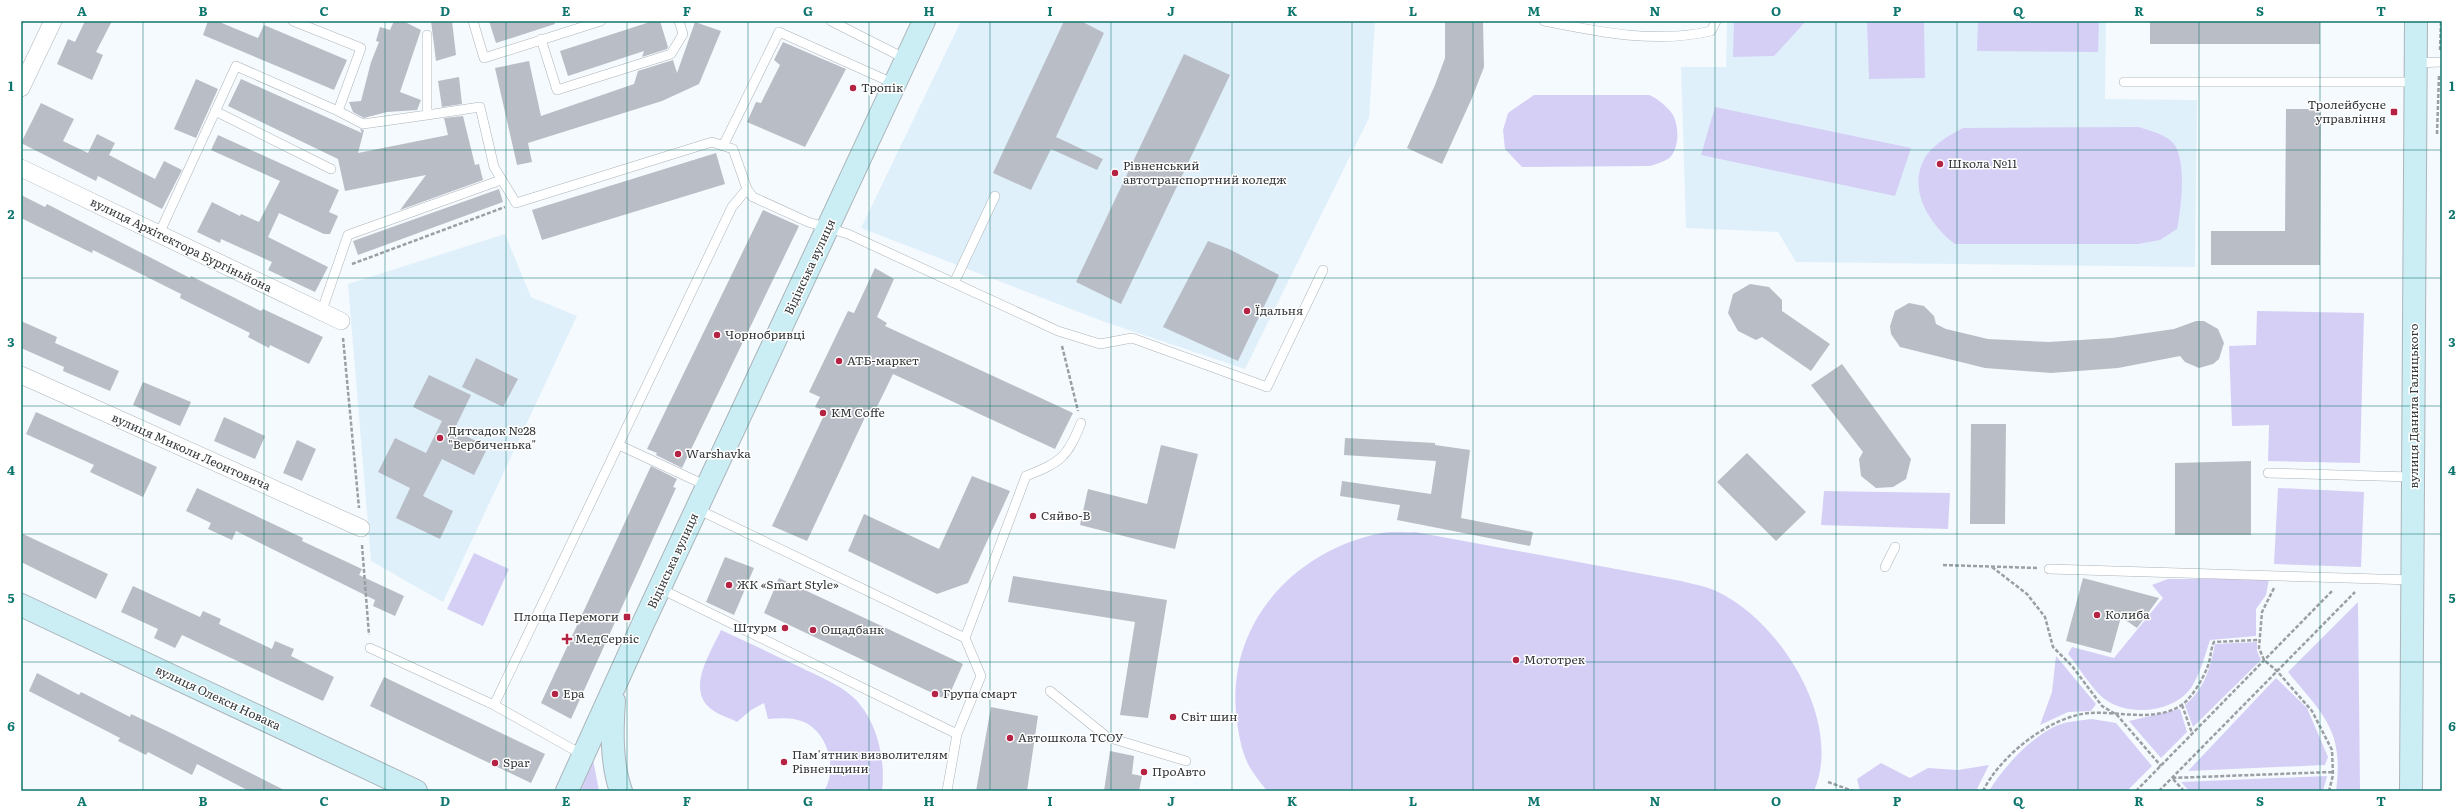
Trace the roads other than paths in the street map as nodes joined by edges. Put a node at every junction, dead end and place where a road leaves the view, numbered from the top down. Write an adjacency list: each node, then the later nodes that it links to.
1 (53, 21): 18 (street)
2 (293, 21): 20 (lane)
3 (473, 21): 12 (lane)
4 (600, 21): 12 (lane)
5 (679, 21): 12 (lane)
6 (831, 21): 13 (lane)
7 (924, 21): 13 (main road, Відінська вулиця)
8 (1544, 21): 9 (lane)
9 (1716, 21)
10 (2416, 21): 15 (main road, вулиця Данила Галицького)
11 (427, 35): 21 (lane)
12 (541, 39)
13 (906, 59): 17 (main road, Відінська вулиця)
14 (2442, 62): 15 (lane)
15 (2415, 72): 16 (lane); 38 (main road, вулиця Данила Галицького)
16 (2124, 82)
17 (895, 84): 22 (lane); 28 (main road, Відінська вулиця)
18 (21, 88)
19 (216, 111): 20 (lane); 24 (lane); 29 (lane)
20 (338, 112): 21 (lane)
21 (427, 115): 25 (lane)
22 (723, 146): 25 (lane); 26 (lane)
23 (21, 168): 29 (street, вулиця Архітектора Бургіньйона)
24 (331, 170)
25 (501, 180): 32 (lane)
26 (747, 189): 28 (lane); 36 (lane)
27 (995, 196): 31 (lane)
28 (827, 229): 31 (lane); 39 (main road, Відінська вулиця)
29 (159, 234): 32 (street, вулиця Архітектора Бургіньйона)
30 (1323, 270): 31 (lane)
31 (954, 282)
32 (321, 313): 33 (street, вулиця Архітектора Бургіньйона)
33 (341, 321)
34 (21, 375): 41 (street, вулиця Миколи Леонтовича)
35 (1081, 423): 48 (lane)
36 (619, 446): 39 (lane); 52 (lane)
37 (2268, 473): 38 (lane)
38 (2414, 477): 45 (main road, вулиця Данила Галицького)
39 (708, 487): 40 (main road, Відінська вулиця)
40 (697, 508): 46 (main road, Відінська вулиця); 48 (lane)
41 (360, 528)
42 (1895, 547): 43 (lane)
43 (1885, 567)
44 (2049, 569): 45 (lane)
45 (2413, 580): 60 (main road, вулиця Данила Галицького)
46 (659, 588): 50 (main road, Відінська вулиця); 53 (lane)
47 (21, 605): 56 (main road, вулиця Олекси Новака)
48 (965, 638): 53 (lane)
49 (370, 648): 52 (lane)
50 (615, 688): 54 (main road, Відінська вулиця); 58 (main road, Відінська вулиця)
51 (1050, 691): 55 (lane)
52 (494, 705): 54 (lane)
53 (957, 734): 59 (lane)
54 (584, 756): 57 (main road, Відінська вулиця)
55 (1186, 761)
56 (416, 791)
57 (567, 791)
58 (621, 791)
59 (947, 791)
60 (2410, 791)

